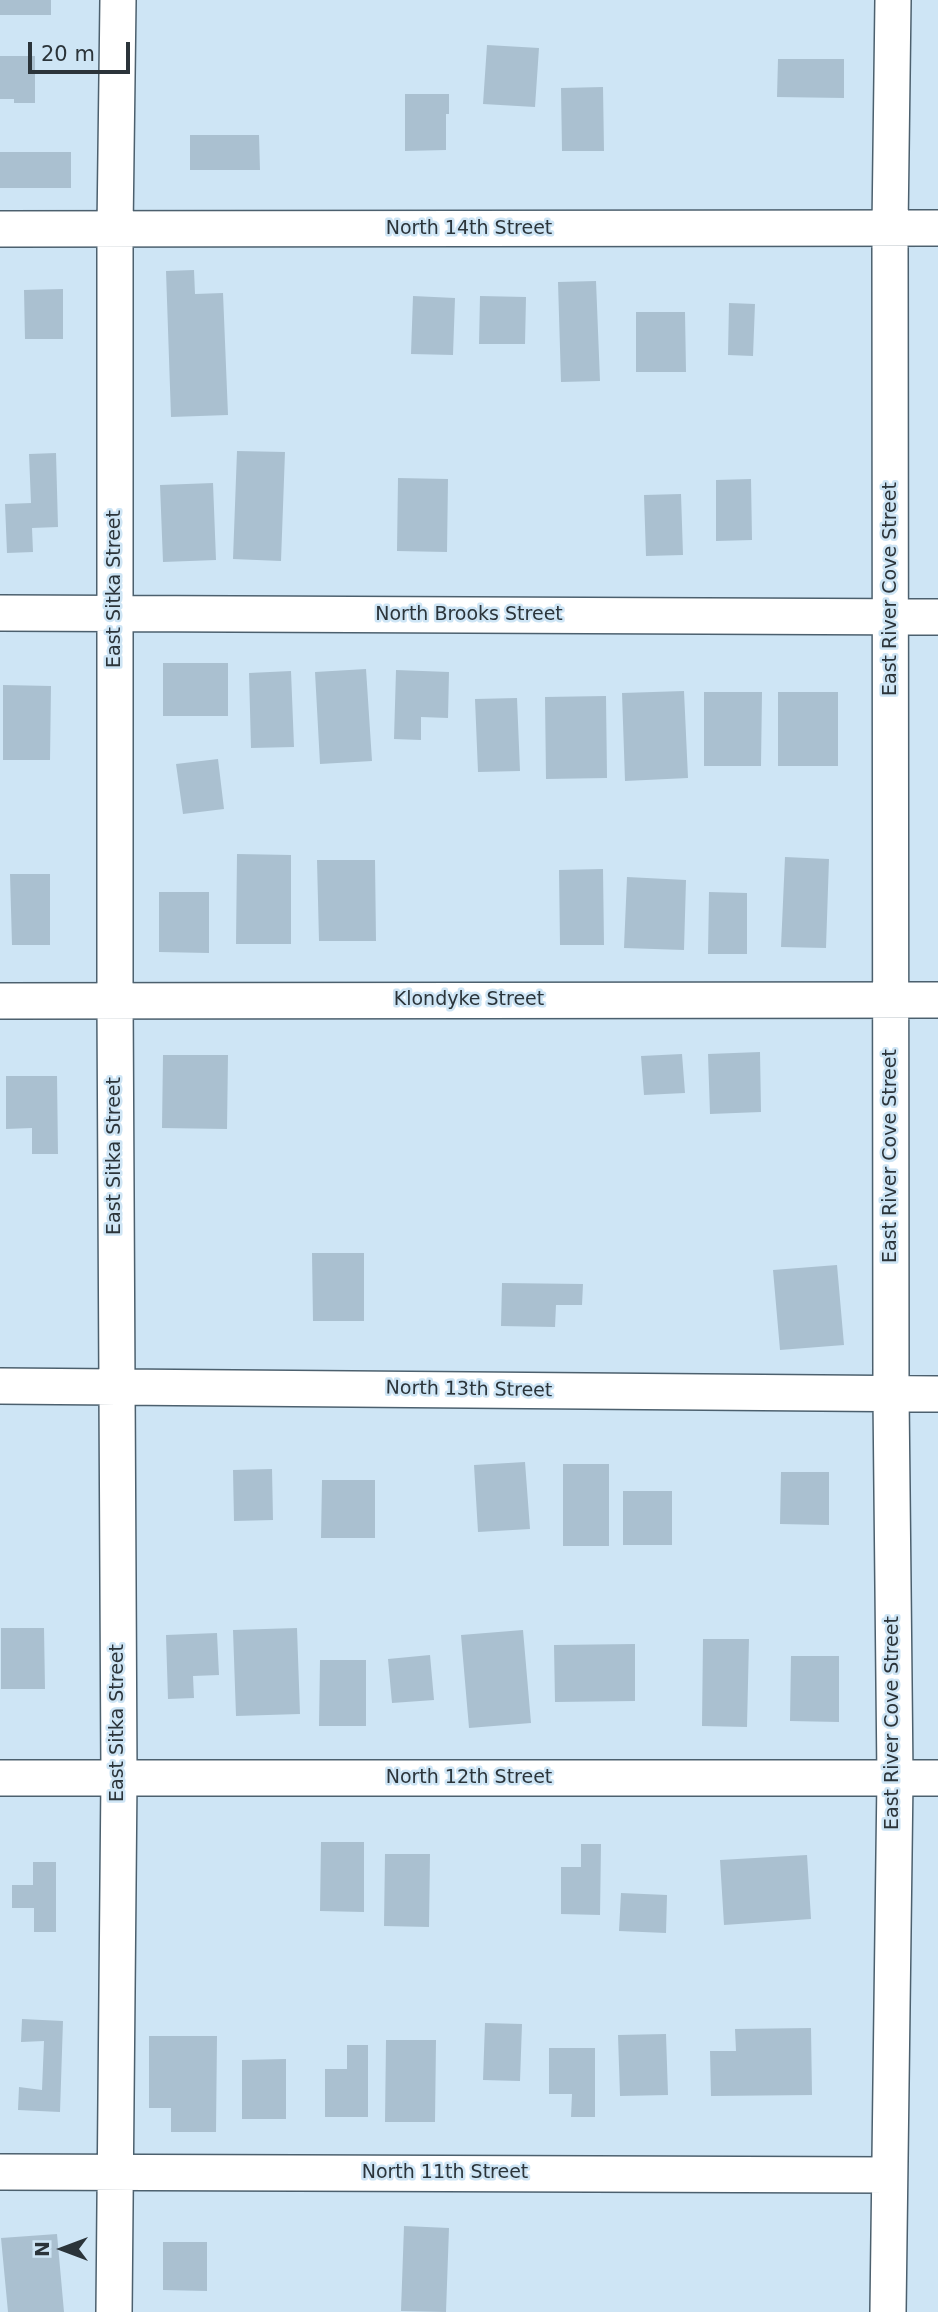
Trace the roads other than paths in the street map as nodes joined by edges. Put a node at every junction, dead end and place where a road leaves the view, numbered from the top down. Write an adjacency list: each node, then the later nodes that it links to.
1 (118, 0): 6 (street, East Sitka Street)
2 (893, 0): 3 (street, East River Cove Street)
3 (890, 228): 4 (street, North 14th Street); 6 (street, North 14th Street); 9 (street, East River Cove Street)
4 (938, 228)
5 (0, 229): 6 (street, North 14th Street)
6 (115, 229): 7 (street, East Sitka Street)
7 (115, 612): 8 (street, North Brooks Street); 9 (street, North Brooks Street); 11 (street, East Sitka Street)
8 (0, 613)
9 (891, 617): 10 (street, North Brooks Street); 14 (street, East River Cove Street)
10 (938, 617)
11 (115, 1000): 13 (street, Klondyke Street); 14 (street, Klondyke Street); 16 (street, East Sitka Street)
12 (938, 1000): 14 (street, Klondyke Street)
13 (0, 1001)
14 (892, 1001): 18 (street, East River Cove Street)
15 (0, 1386): 16 (street, North 13th Street)
16 (116, 1386): 18 (street, North 13th Street); 19 (street, East Sitka Street)
17 (938, 1394): 18 (street, North 13th Street)
18 (891, 1395): 21 (street, East River Cove Street)
19 (119, 1777): 20 (street, North 12th Street); 21 (street, North 12th Street); 24 (street, East Sitka Street)
20 (0, 1778)
21 (895, 1778): 22 (street, North 12th Street); 25 (street, East River Cove Street)
22 (938, 1778)
23 (0, 2172): 24 (street, North 11th Street)
24 (114, 2172): 25 (street, North 11th Street); 26 (street, East Sitka Street)
25 (889, 2175): 27 (street, East River Cove Street)
26 (114, 2312)
27 (888, 2312)

